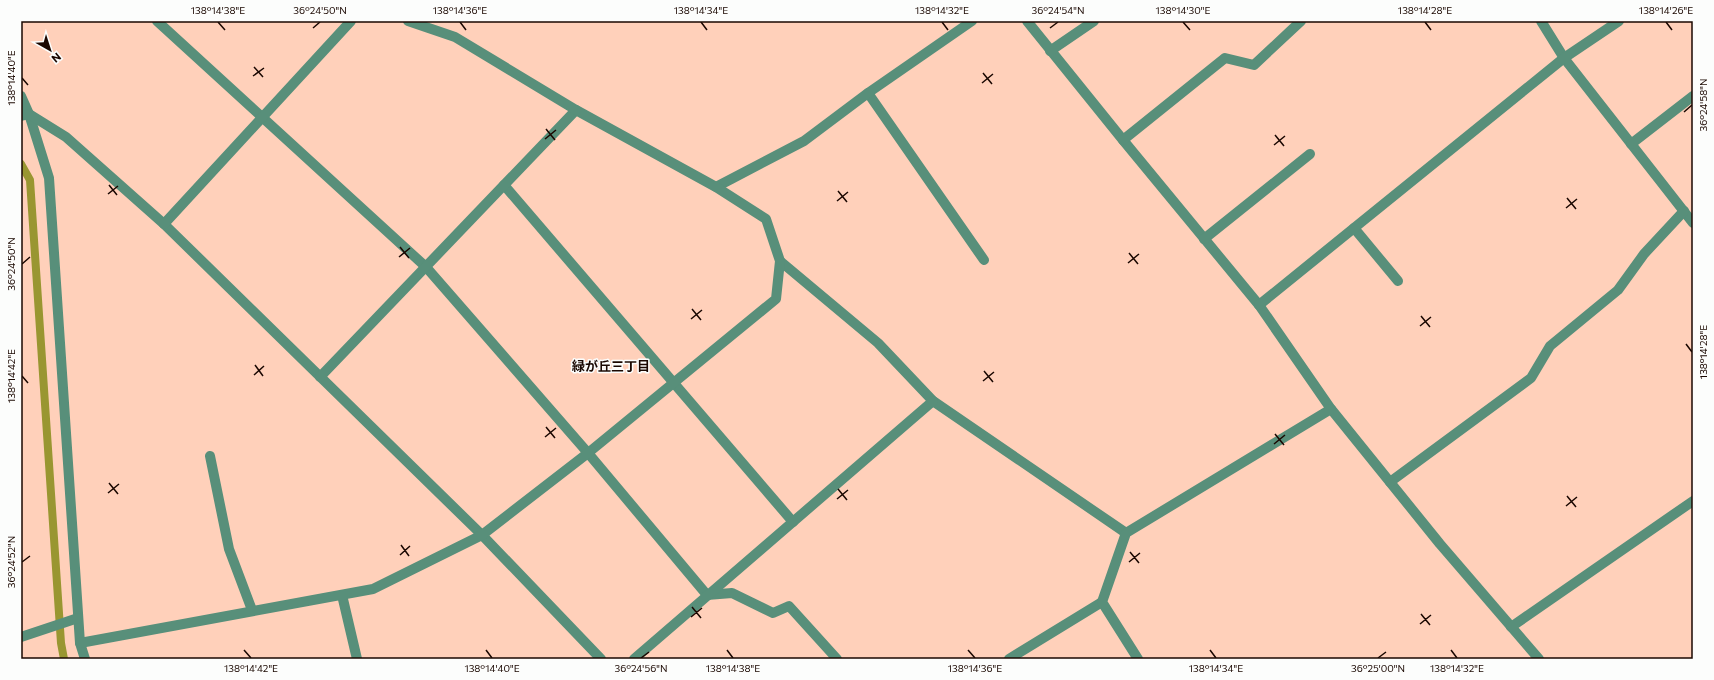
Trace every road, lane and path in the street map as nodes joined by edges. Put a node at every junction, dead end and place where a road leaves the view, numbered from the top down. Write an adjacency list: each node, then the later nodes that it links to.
1 (157, 21): 17 (street)
2 (351, 21): 17 (street)
3 (408, 21): 15 (street)
4 (972, 21): 12 (street)
5 (1027, 21): 10 (street)
6 (1094, 21): 10 (street)
7 (1301, 21): 18 (street)
8 (1541, 21): 11 (street)
9 (1619, 21): 11 (street)
10 (1050, 50): 18 (street)
11 (1564, 58): 19 (street); 26 (street)
12 (868, 93): 22 (street); 28 (street)
13 (21, 96): 16 (street)
14 (1693, 96): 19 (street)
15 (576, 110): 21 (street); 22 (street)
16 (25, 115): 25 (street); 48 (street)
17 (263, 117): 25 (street); 30 (street)
18 (1123, 140): 27 (street)
19 (1631, 144): 23 (street)
20 (1310, 154): 27 (street)
21 (504, 185): 30 (street); 34 (street)
22 (716, 187): 29 (street)
23 (1684, 211): 24 (street); 39 (street)
24 (1693, 223)
25 (164, 224): 33 (street)
26 (1354, 228): 31 (street); 32 (street)
27 (1204, 239): 32 (street)
28 (984, 260)
29 (780, 262): 34 (street); 35 (street)
30 (426, 267): 33 (street); 37 (street)
31 (1398, 281)
32 (1258, 305): 36 (street)
33 (320, 377): 43 (street)
34 (673, 382): 37 (street); 41 (street)
35 (933, 401): 41 (street); 42 (street)
36 (1331, 410): 39 (street); 42 (street)
37 (588, 453): 43 (street); 45 (street)
38 (210, 456): 47 (street)
39 (1390, 482): 49 (street)
40 (1693, 501): 49 (street)
41 (793, 522): 45 (street)
42 (1126, 533): 46 (street)
43 (482, 535): 44 (street); 53 (street)
44 (342, 595): 47 (street); 55 (street)
45 (707, 595): 56 (street); 57 (street)
46 (1102, 602): 58 (street); 59 (street)
47 (252, 610): 51 (street)
48 (75, 619): 50 (street); 51 (street)
49 (1511, 627): 52 (street)
50 (21, 637)
51 (80, 643): 54 (street)
52 (1533, 657)
53 (597, 658)
54 (85, 659)
55 (357, 659)
56 (634, 659)
57 (836, 659)
58 (1009, 659)
59 (1138, 659)

